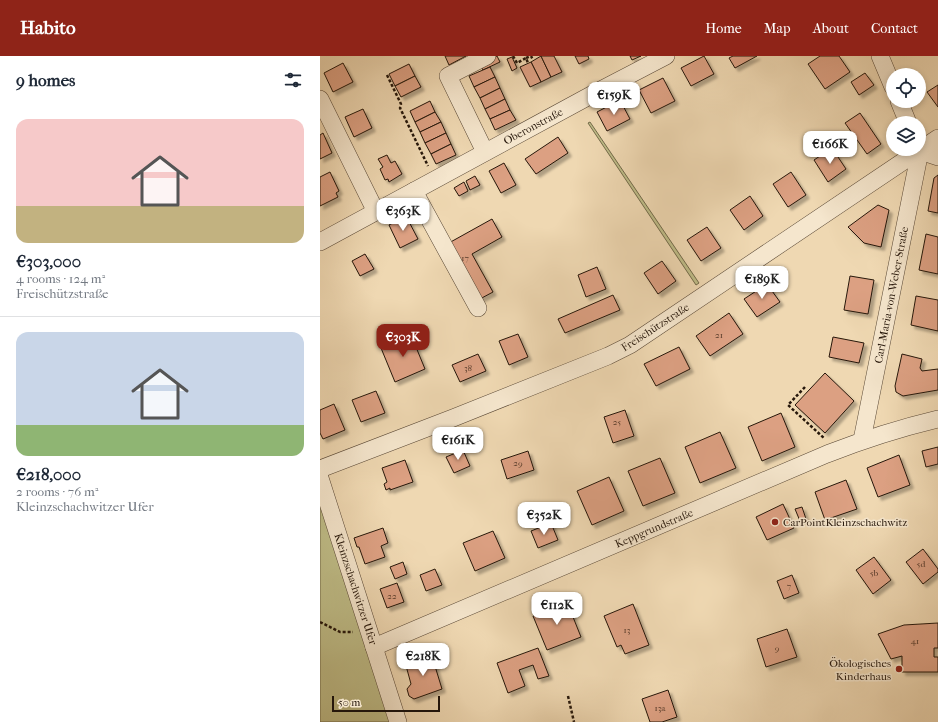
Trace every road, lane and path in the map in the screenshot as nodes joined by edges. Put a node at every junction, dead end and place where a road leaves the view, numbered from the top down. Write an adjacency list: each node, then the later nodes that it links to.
1 (487, 56): 13 (street)
2 (513, 56): 5 (path)
3 (666, 56): 13 (street, Oberonstraße)
4 (880, 56): 8 (street)
5 (526, 58): 6 (path); 7 (path)
6 (533, 60)
7 (528, 63)
8 (886, 71)
9 (387, 75): 18 (path)
10 (320, 99): 20 (street)
11 (938, 138): 12 (street, Freischützstraße)
12 (926, 146)
13 (485, 152): 18 (street, Oberonstraße)
14 (926, 152): 17 (street)
15 (910, 156): 27 (street, Freischützstraße)
16 (918, 156): 25 (street, Carl-Maria-von-Weber-Straße)
17 (938, 156)
18 (435, 179): 19 (street, Oberonstraße)
19 (414, 191): 20 (street, Oberonstraße); 22 (street)
20 (376, 212): 21 (street, Oberonstraße)
21 (320, 242)
22 (478, 308)
23 (804, 387): 26 (path)
24 (938, 419): 25 (street, Keppgrundstraße)
25 (862, 440): 26 (street, Keppgrundstraße)
26 (837, 450): 30 (street, Keppgrundstraße)
27 (320, 469)
28 (320, 478): 30 (street, Kleinzschachwitzer Ufer)
29 (320, 622): 30 (path)
30 (372, 639): 32 (street, Kleinzschachwitzer Ufer)
31 (568, 696): 33 (path)
32 (398, 722)
33 (574, 722)

